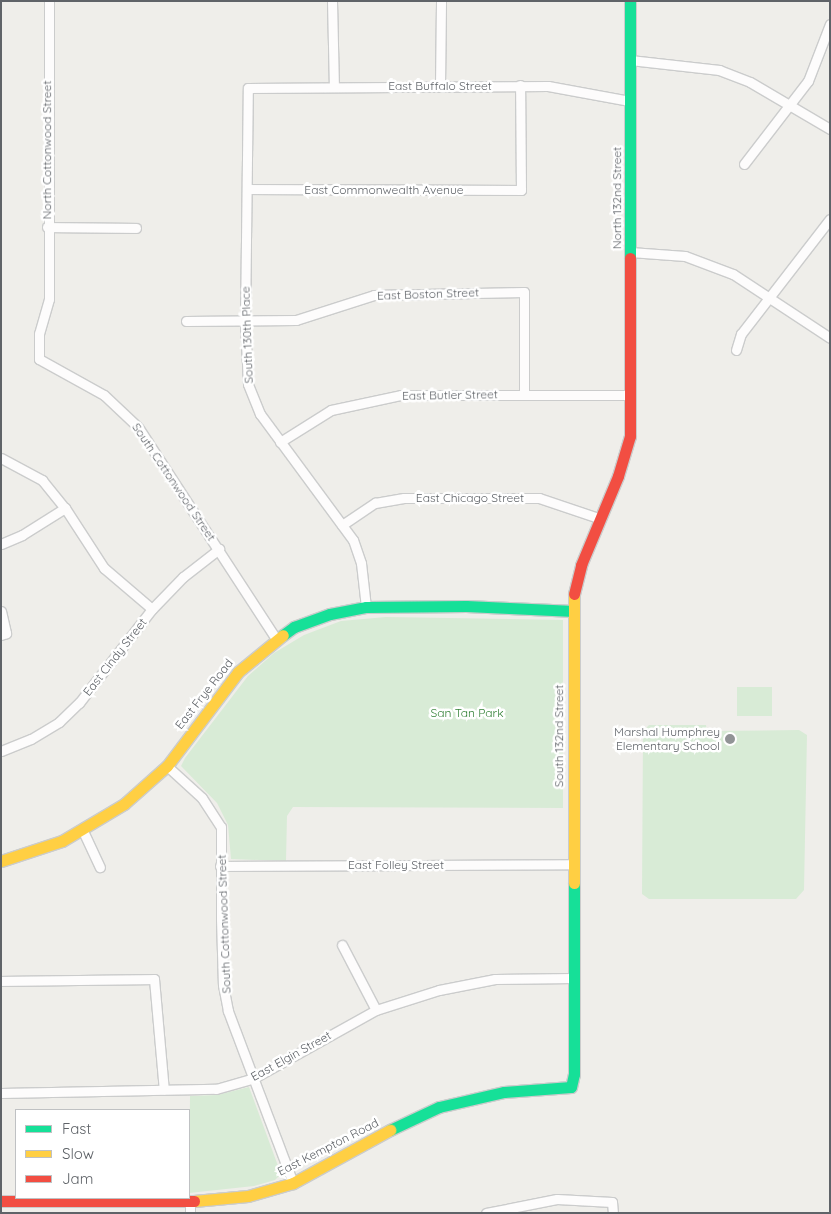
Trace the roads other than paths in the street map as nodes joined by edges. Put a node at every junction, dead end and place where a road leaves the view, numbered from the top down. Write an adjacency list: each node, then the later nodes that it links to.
1 (48, 1): 17 (street, North Cottonwood Street)
2 (332, 1): 9 (street)
3 (440, 1): 7 (street)
4 (630, 1): 6 (street, North 132nd Street)
5 (830, 24): 12 (street)
6 (630, 60): 11 (street, North 132nd Street); 12 (street)
7 (440, 85): 8 (street, East Buffalo Street); 9 (street, East Buffalo Street)
8 (520, 85): 11 (street, East Buffalo Street); 15 (street, East Commonwealth Avenue)
9 (334, 87): 10 (street, East Buffalo Street)
10 (248, 88): 15 (street, South 130th Place)
11 (630, 101): 19 (street, North 132nd Street)
12 (791, 106): 13 (street); 14 (street)
13 (830, 128)
14 (744, 164)
15 (247, 189): 23 (street, South 130th Place)
16 (830, 219): 20 (street)
17 (47, 227): 18 (street); 21 (street, North Cottonwood Street)
18 (136, 228)
19 (630, 252): 20 (street); 27 (street, North 132nd Street)
20 (770, 296): 24 (street); 25 (street)
21 (48, 299): 34 (street, South Cottonwood Street)
22 (186, 321): 23 (street, East Boston Street)
23 (245, 322): 26 (street, East Boston Street); 28 (street, South 130th Place)
24 (830, 338)
25 (736, 350)
26 (524, 395): 27 (street, East Butler Street); 28 (street, East Butler Street)
27 (631, 395): 31 (street, South 132nd Street)
28 (280, 442): 32 (street, South 130th Place)
29 (1, 458): 30 (street)
30 (65, 508): 33 (street); 36 (street)
31 (601, 519): 32 (street, East Chicago Street); 38 (street, South 132nd Street)
32 (342, 525): 35 (street, South 130th Place)
33 (1, 544)
34 (219, 549): 36 (street, East Cindy Street); 40 (street, South Cottonwood Street)
35 (366, 607): 38 (street, East Frye Road); 40 (street, East Frye Road)
36 (152, 609): 41 (street, East Cindy Street)
37 (1, 611): 39 (street)
38 (574, 611): 45 (street, South 132nd Street)
39 (4, 634)
40 (276, 639): 42 (street, East Frye Road)
41 (1, 751)
42 (167, 766): 43 (street, East Frye Road); 46 (street, South Cottonwood Street)
43 (82, 831): 44 (street, East Frye Road); 47 (street)
44 (1, 861)
45 (572, 864): 46 (street, East Folley Street); 49 (street, South 132nd Street)
46 (220, 866): 52 (street, South Cottonwood Street)
47 (100, 867)
48 (342, 945): 51 (street)
49 (573, 978): 51 (street, East Elgin Street); 53 (street, South 132nd Street)
50 (1, 981): 54 (street)
51 (376, 1010): 52 (street, East Elgin Street)
52 (252, 1079): 54 (street, East Elgin Street); 56 (street, South Cottonwood Street)
53 (571, 1087): 56 (street, East Kempton Road)
54 (164, 1090): 55 (street, East Elgin Street)
55 (1, 1093)
56 (293, 1183): 58 (street, East Kempton Road)
57 (1, 1201): 58 (street, East Kempton Road)
58 (190, 1207)
59 (486, 1213): 60 (street)
60 (613, 1213)

